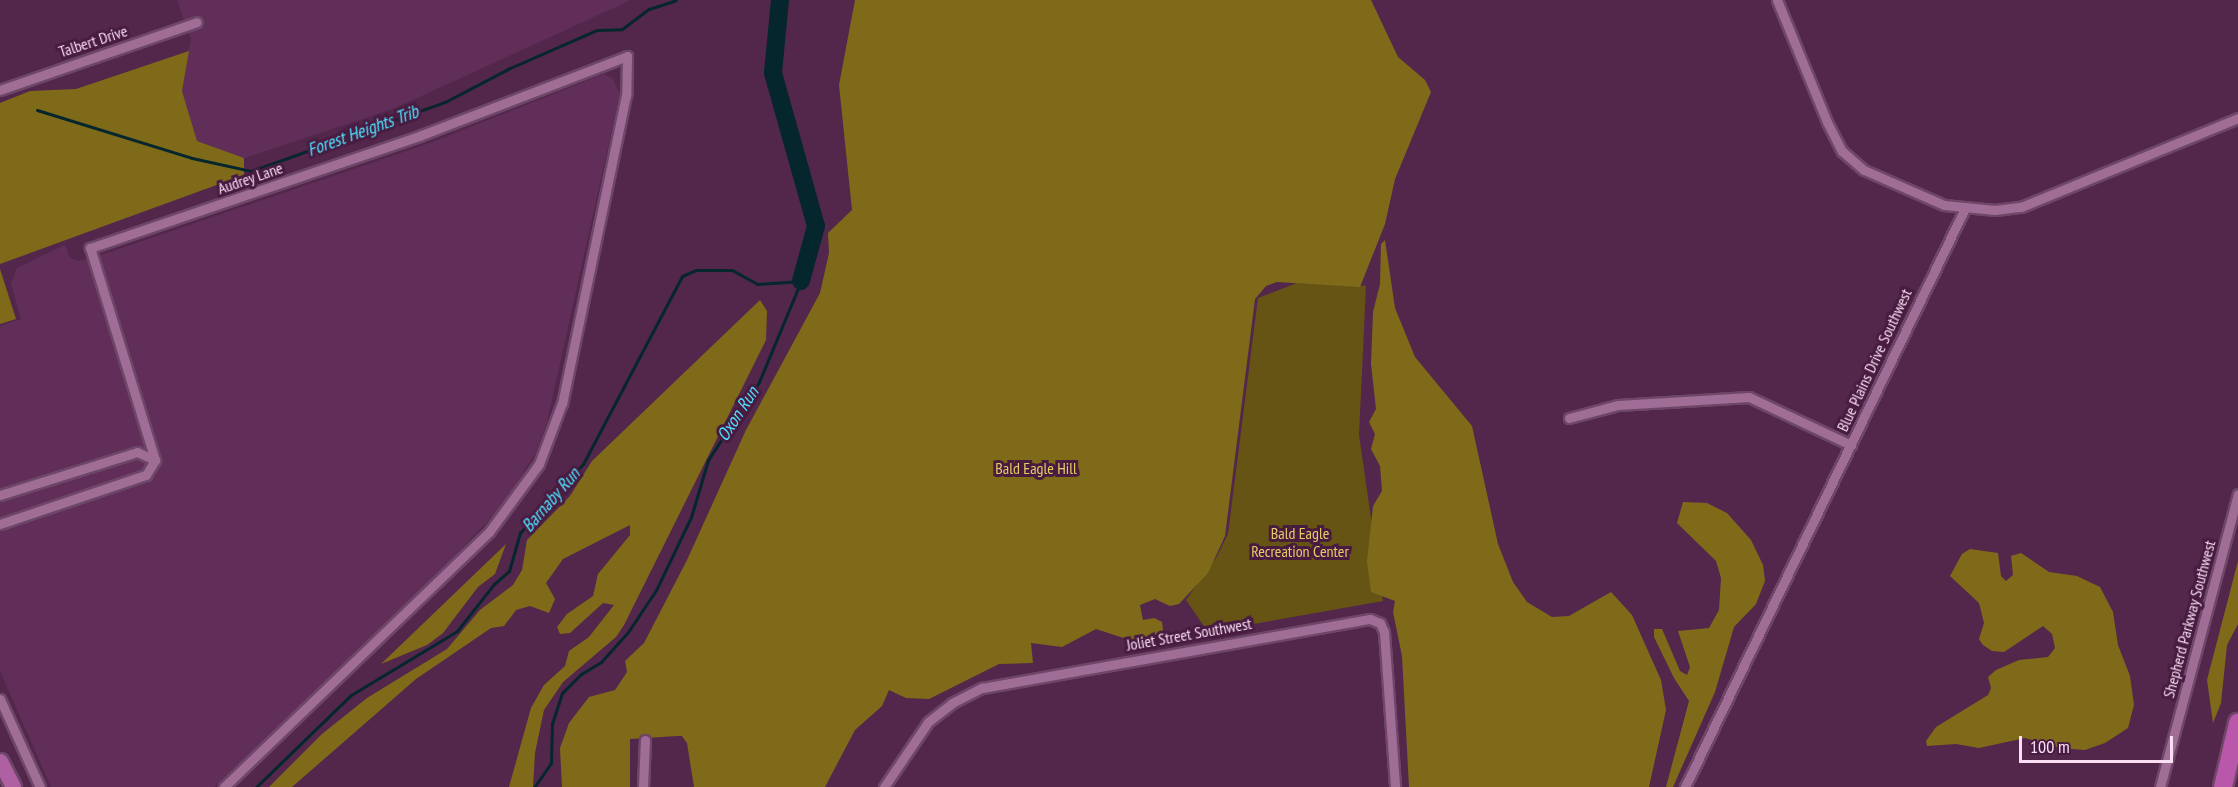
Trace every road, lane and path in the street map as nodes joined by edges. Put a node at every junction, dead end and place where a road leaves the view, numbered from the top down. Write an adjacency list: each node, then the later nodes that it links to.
1 (1778, 0): 5 (street)
2 (197, 22): 3 (street, Talbert Drive)
3 (0, 90)
4 (2238, 118): 5 (street)
5 (1965, 208): 7 (street, Blue Plains Drive Southwest)
6 (1569, 418): 7 (street)
7 (1851, 445): 22 (street, Blue Plains Drive Southwest)
8 (155, 460): 10 (street); 11 (street); 18 (street, Audrey Lane)
9 (2238, 494): 23 (street, Shepherd Parkway Southwest)
10 (0, 495)
11 (0, 524)
12 (0, 699): 17 (street)
13 (2238, 723): 24 (highway)
14 (645, 740): 19 (street)
15 (0, 761): 16 (main road)
16 (14, 787)
17 (40, 787)
18 (224, 787)
19 (643, 787)
20 (884, 787): 21 (street, Joliet Street Southwest)
21 (1395, 787)
22 (1685, 787)
23 (2160, 787)
24 (2223, 787)

